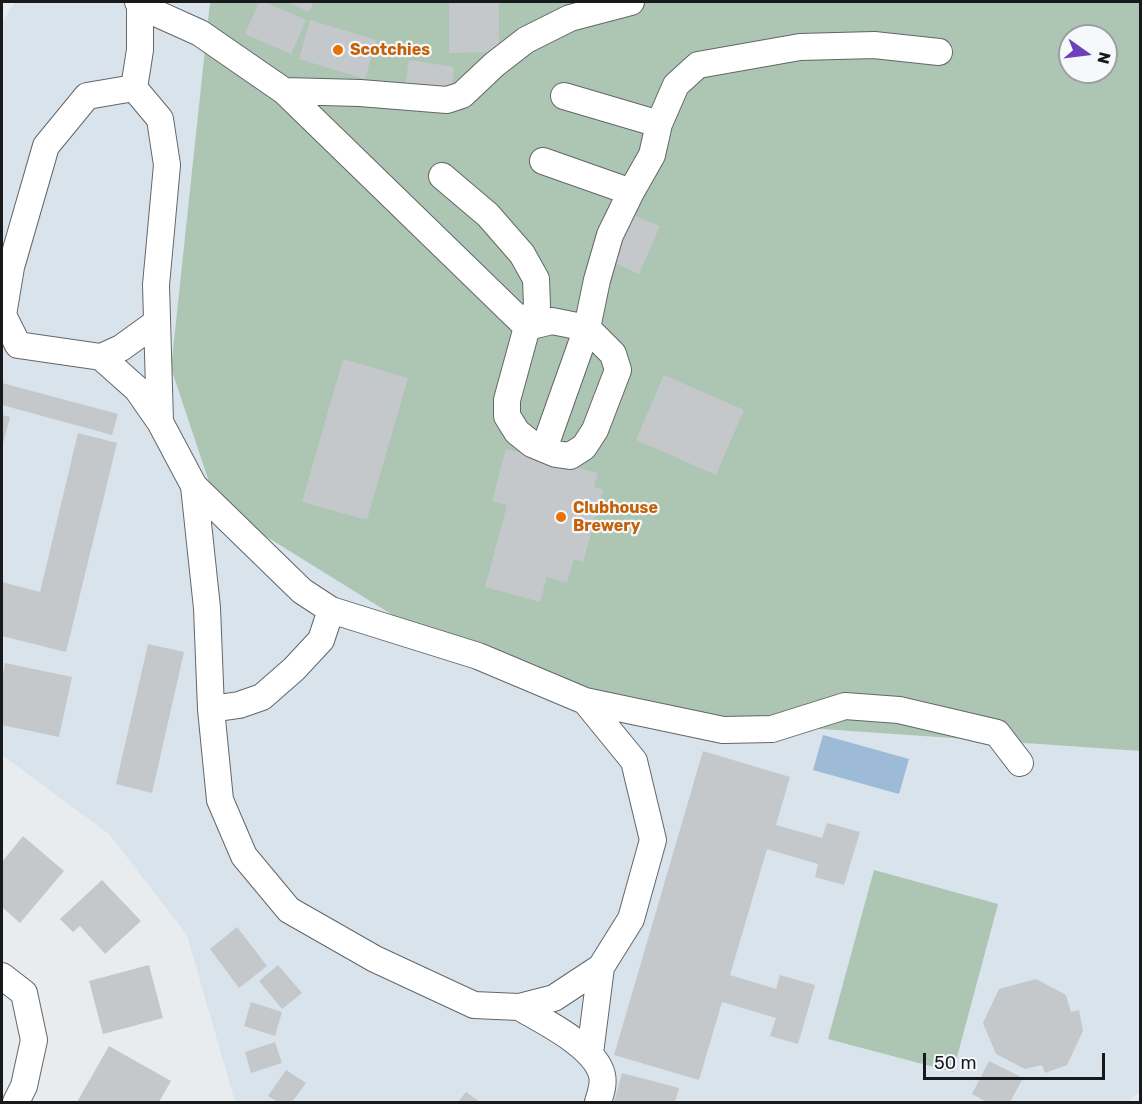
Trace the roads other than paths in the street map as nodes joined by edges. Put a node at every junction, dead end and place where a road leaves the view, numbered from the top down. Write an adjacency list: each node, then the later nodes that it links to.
1 (631, 2): 5 (street)
2 (139, 4): 4 (street); 5 (street)
3 (939, 52): 7 (street)
4 (134, 88): 11 (street); 12 (street)
5 (284, 91): 13 (street)
6 (564, 96): 7 (street)
7 (659, 124): 10 (street)
8 (543, 161): 10 (street)
9 (442, 176): 13 (street)
10 (631, 192): 14 (street)
11 (6, 265): 15 (street)
12 (157, 322): 15 (street); 16 (street)
13 (527, 327): 14 (street); 17 (street)
14 (587, 328): 17 (street); 17 (street)
15 (101, 357): 16 (street)
16 (160, 422): 18 (street)
17 (544, 449)
18 (194, 486): 19 (street); 21 (street)
19 (331, 610): 20 (street); 21 (street)
20 (585, 701): 22 (street); 23 (street)
21 (211, 709): 25 (street)
22 (1020, 763)
23 (601, 967): 25 (street); 26 (street)
24 (2, 976): 27 (street)
25 (519, 1007): 26 (street)
26 (590, 1053): 28 (street)
27 (16, 1102)
28 (598, 1102)

